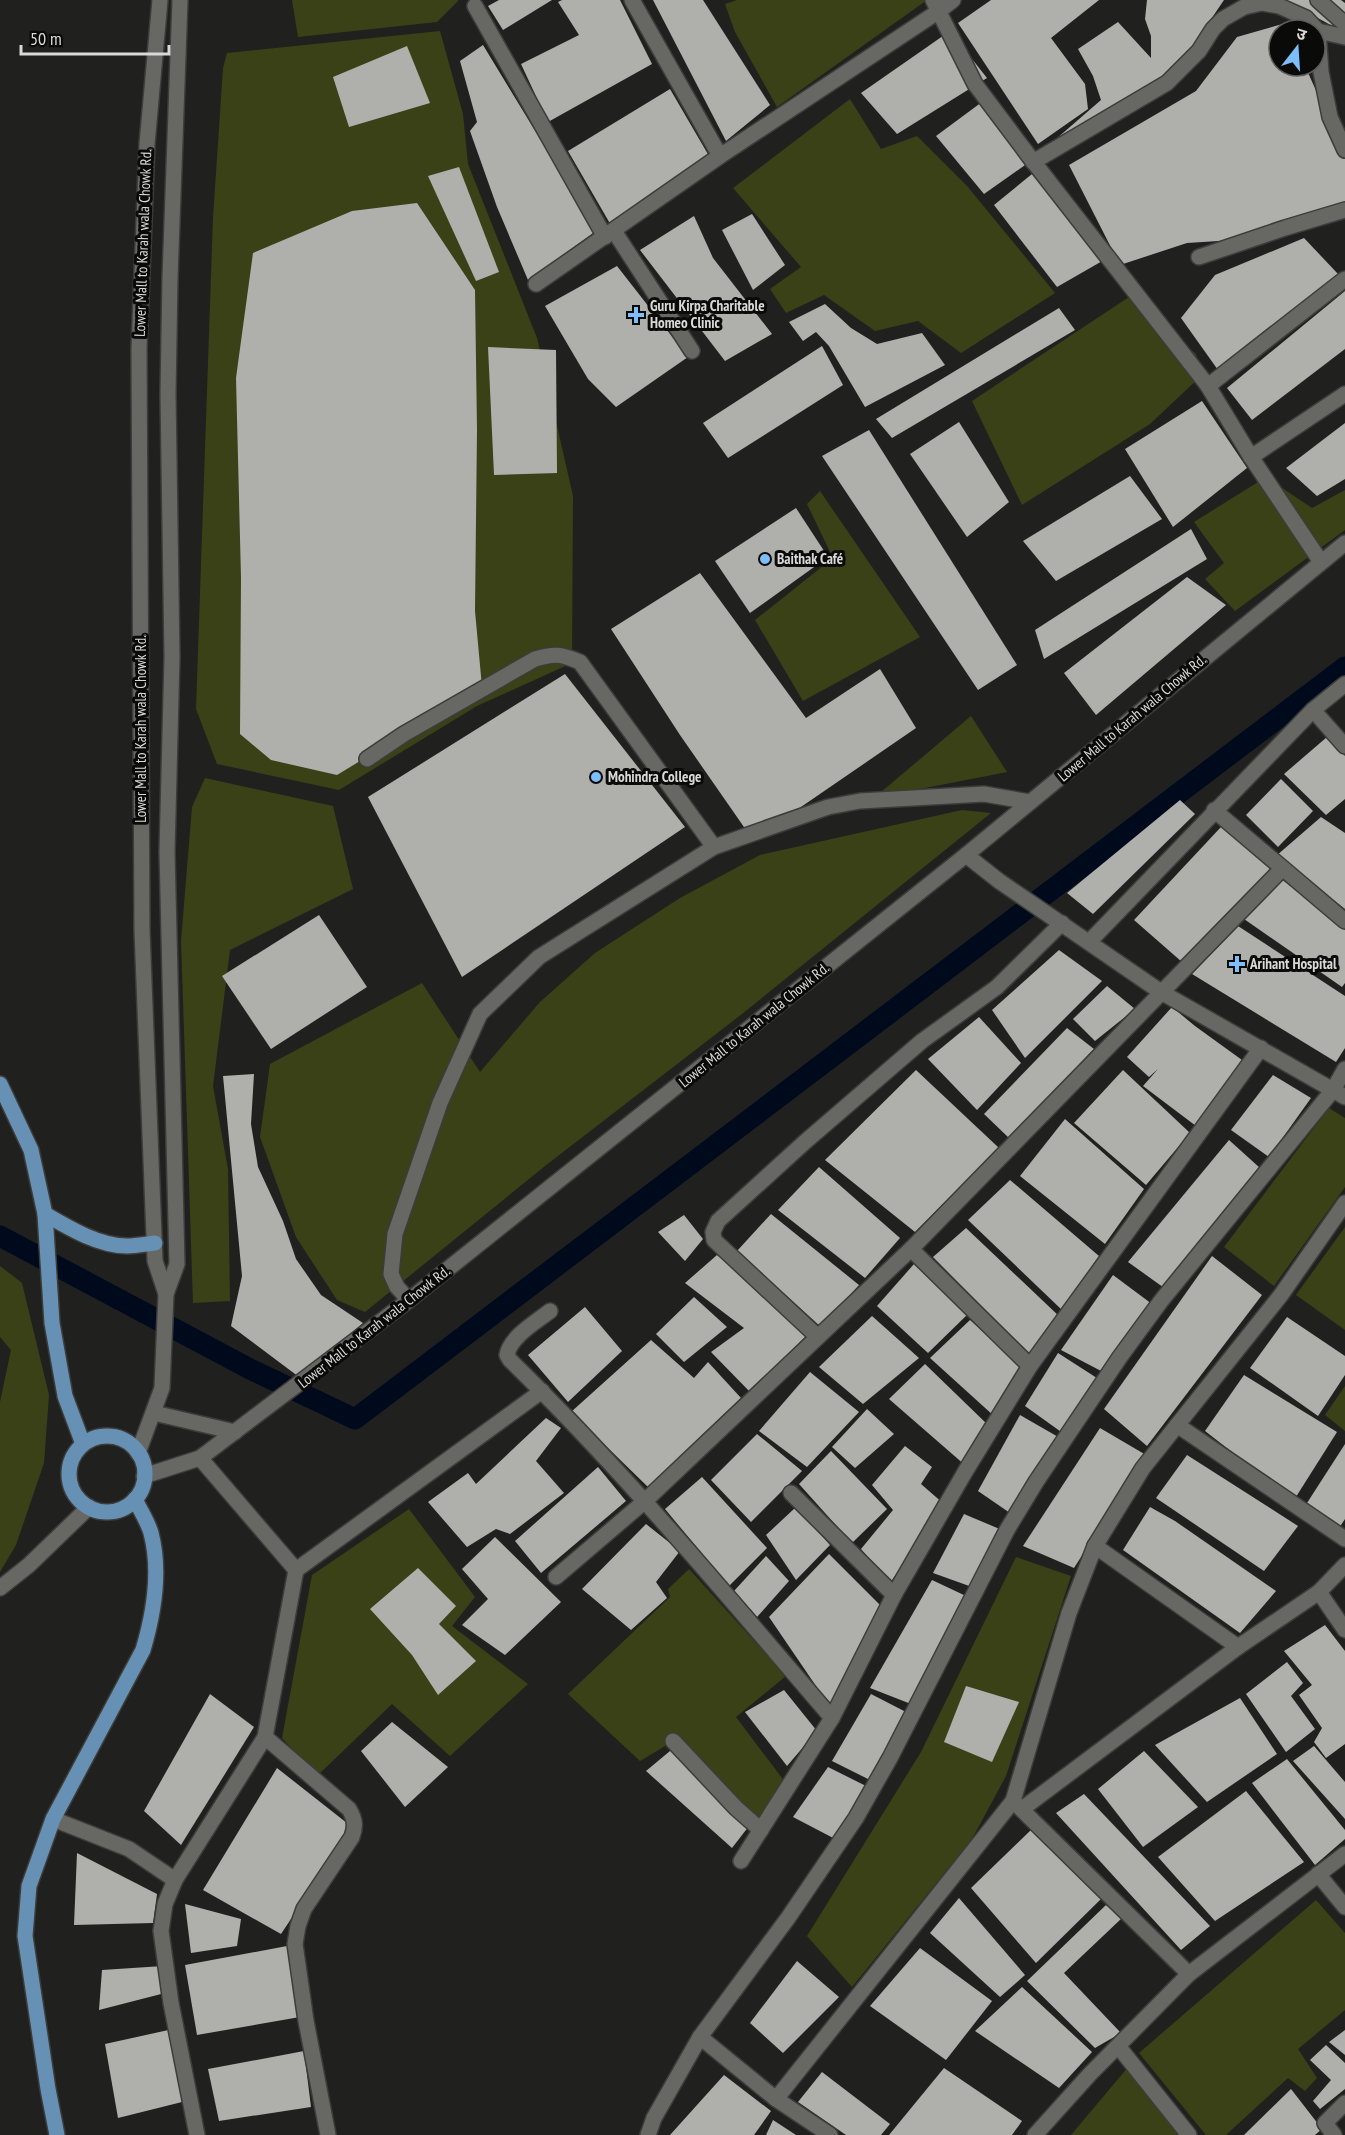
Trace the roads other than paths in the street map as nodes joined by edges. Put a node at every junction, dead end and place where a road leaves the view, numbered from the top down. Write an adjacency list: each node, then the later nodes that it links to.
1 (159, 0): 20 (street, Lower Mall to Karah wala Chowk Rd.)
2 (180, 0): 19 (street)
3 (632, 0): 14 (street)
4 (953, 0): 7 (street)
5 (1318, 0): 9 (street)
6 (475, 6): 17 (street)
7 (936, 6): 14 (street); 15 (street)
8 (1306, 18): 15 (street)
9 (1345, 24)
10 (1327, 33): 11 (street)
11 (1345, 37)
12 (1322, 78): 13 (street)
13 (1345, 150)
14 (720, 156): 17 (street)
15 (1034, 162): 24 (street)
16 (1345, 210): 18 (street)
17 (609, 234): 22 (street); 23 (street)
18 (1199, 257)
19 (170, 278): 20 (street); 50 (street)
20 (142, 279): 48 (street, Lower Mall to Karah wala Chowk Rd.)
21 (1345, 279): 24 (street)
22 (536, 284)
23 (692, 351)
24 (1208, 386): 26 (street)
25 (1345, 394): 26 (street)
26 (1251, 458): 28 (street)
27 (1345, 543): 28 (street, Lower Mall to Karah wala Chowk Rd.)
28 (1321, 562): 33 (street, Lower Mall to Karah wala Chowk Rd.)
29 (1345, 684): 30 (street)
30 (1313, 710): 31 (street); 34 (street)
31 (1345, 746)
32 (367, 759): 35 (street)
33 (1030, 802): 35 (street); 36 (street, Lower Mall to Karah wala Chowk Rd.)
34 (1214, 810): 37 (street); 40 (street)
35 (714, 847): 51 (street)
36 (966, 855): 39 (street); 51 (street, Lower Mall to Karah wala Chowk Rd.)
37 (1282, 869): 38 (street); 41 (street)
38 (1345, 921)
39 (1062, 923): 40 (street); 53 (street)
40 (1089, 942): 41 (street)
41 (1161, 992): 42 (street); 49 (street)
42 (1261, 1048): 45 (street); 54 (street)
43 (1345, 1069): 45 (street)
44 (0, 1084): 47 (main road)
45 (1339, 1093): 89 (street)
46 (1345, 1203): 57 (street)
47 (45, 1214): 48 (main road); 59 (main road)
48 (155, 1243): 50 (street, Lower Mall to Karah wala Chowk Rd.)
49 (911, 1248): 53 (street); 54 (street)
50 (166, 1299): 56 (street, Lower Mall to Karah wala Chowk Rd.)
51 (410, 1300): 58 (street, Lower Mall to Karah wala Chowk Rd.)
52 (550, 1311): 55 (street)
53 (818, 1337): 65 (street)
54 (1030, 1366): 74 (street)
55 (542, 1391): 65 (street); 70 (street)
56 (154, 1413): 58 (street); 60 (street, Lower Mall to Karah wala Chowk Rd.)
57 (1176, 1425): 67 (street); 68 (street)
58 (235, 1432): 61 (street, Lower Mall to Karah wala Chowk Rd.)
59 (83, 1444): 60 (main road); 66 (main road)
60 (138, 1453): 62 (main road)
61 (200, 1458): 62 (street, Lower Mall to Karah wala Chowk Rd.); 70 (street)
62 (144, 1476): 64 (main road)
63 (791, 1493): 74 (street)
64 (135, 1499): 66 (main road); 81 (main road)
65 (645, 1501): 71 (street); 77 (street)
66 (89, 1507): 72 (street)
67 (1345, 1539)
68 (1095, 1546): 76 (street); 80 (street)
69 (1345, 1565): 73 (street)
70 (296, 1570): 78 (street)
71 (556, 1577)
72 (0, 1588)
73 (1319, 1592): 75 (street); 76 (street)
74 (894, 1595): 77 (street)
75 (1345, 1630)
76 (1238, 1647): 80 (street)
77 (832, 1718): 82 (street)
78 (265, 1737): 86 (street); 95 (street)
79 (673, 1741): 82 (street)
80 (1018, 1805): 88 (street); 91 (street)
81 (53, 1819): 86 (street); 93 (main road)
82 (761, 1830): 84 (street)
83 (1345, 1854): 85 (street)
84 (741, 1861)
85 (1318, 1874): 87 (street); 88 (street)
86 (175, 1880): 94 (street)
87 (1345, 1907)
88 (1189, 1974): 90 (street)
89 (700, 2037): 91 (street); 96 (street)
90 (1118, 2046): 98 (street); 99 (street)
91 (776, 2099): 97 (street)
92 (1345, 2103): 100 (street)
93 (57, 2135)
94 (197, 2135)
95 (328, 2135)
96 (648, 2135)
97 (830, 2135)
98 (1035, 2135)
99 (1189, 2135)
100 (1334, 2135)

